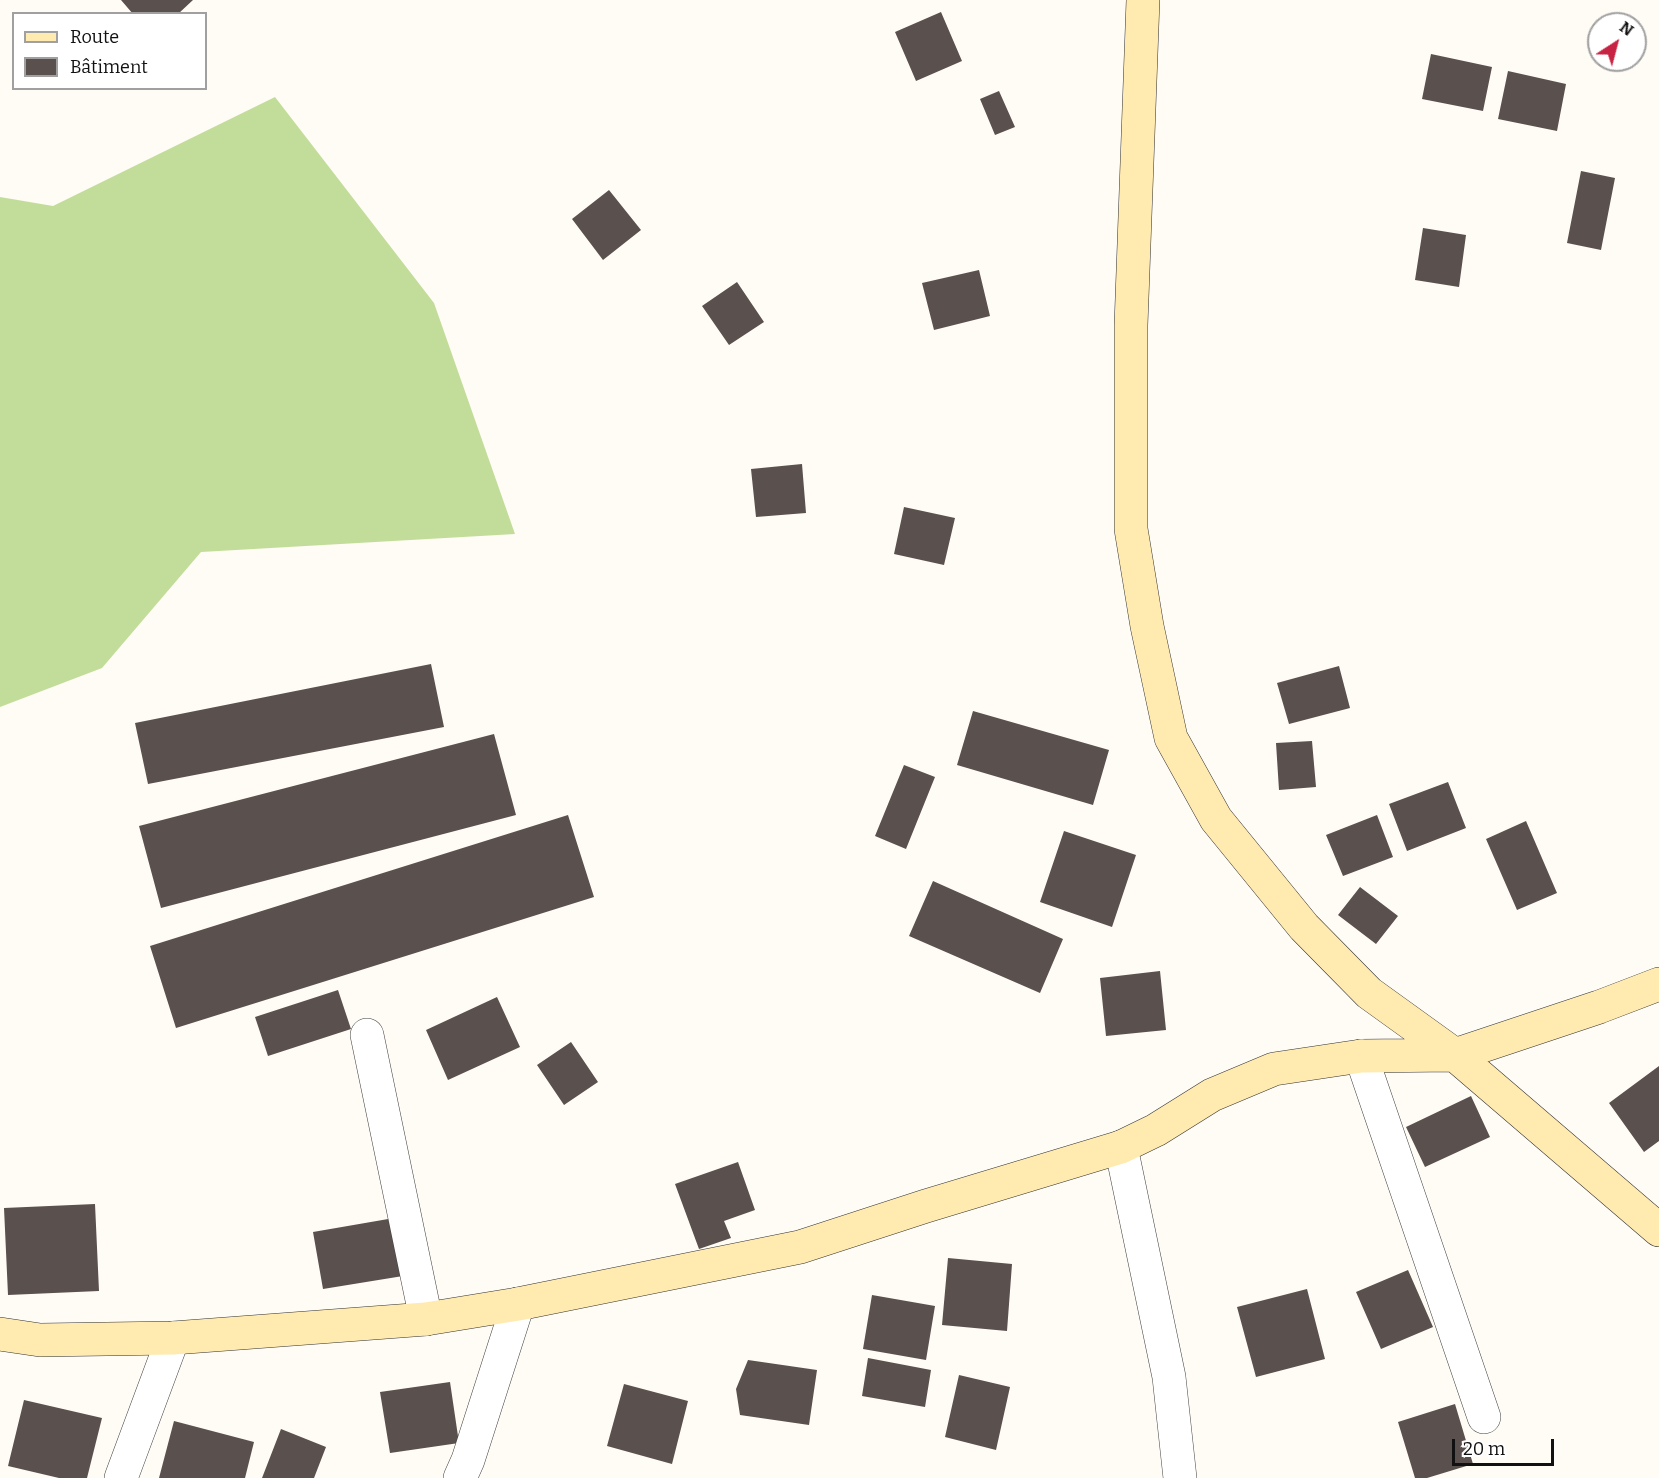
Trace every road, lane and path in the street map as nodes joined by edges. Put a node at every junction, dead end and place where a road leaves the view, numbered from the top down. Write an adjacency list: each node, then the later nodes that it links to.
1 (1143, 0): 4 (street)
2 (1659, 984): 4 (street)
3 (367, 1035): 9 (street)
4 (1455, 1055): 5 (street); 7 (street)
5 (1360, 1056): 6 (street); 12 (street)
6 (1121, 1147): 8 (street); 15 (street)
7 (1659, 1230)
8 (518, 1304): 9 (street); 14 (street)
9 (426, 1319): 11 (street)
10 (0, 1334): 11 (street)
11 (172, 1338): 13 (street)
12 (1484, 1417)
13 (122, 1478)
14 (460, 1478)
15 (1180, 1478)

